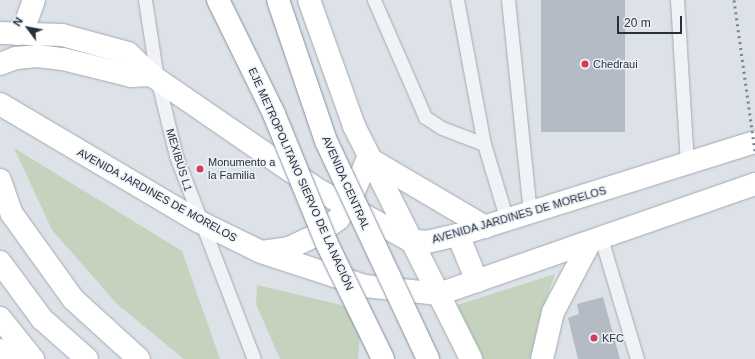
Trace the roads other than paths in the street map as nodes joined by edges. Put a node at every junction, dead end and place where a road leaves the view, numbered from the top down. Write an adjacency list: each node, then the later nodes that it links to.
1 (34, 0): 10 (main road)
2 (145, 0): 12 (lane, MEXIBÚS L1)
3 (218, 0): 40 (main road, EJE METROPOLITANO SIERVO DE LA NACIÓN, bridge)
4 (278, 0): 41 (main road, AVENIDA CENTRAL, bridge)
5 (309, 0): 16 (main road)
6 (374, 0): 15 (lane)
7 (457, 0): 15 (lane)
8 (508, 0): 21 (lane)
9 (677, 0): 17 (lane)
10 (8, 33): 12 (main road, AVENIDA JARDINES DE MORELOS)
11 (0, 64): 12 (main road)
12 (154, 77): 20 (main road, AVENIDA JARDINES DE MORELOS); 23 (lane, MEXIBÚS L1)
13 (0, 104): 23 (main road, AVENIDA JARDINES DE MORELOS)
14 (755, 142): 17 (main road, AVENIDA JARDINES DE MORELOS)
15 (484, 144): 22 (lane)
16 (368, 158): 20 (main road); 24 (main road); 26 (main road)
17 (687, 164): 21 (main road, AVENIDA JARDINES DE MORELOS)
18 (0, 180): 38 (main road)
19 (755, 184): 27 (main road, AVENIDA JARDINES DE MORELOS)
20 (347, 208): 26 (main road, AVENIDA JARDINES DE MORELOS); 28 (main road)
21 (530, 213): 22 (main road, AVENIDA JARDINES DE MORELOS)
22 (507, 220): 24 (main road, AVENIDA JARDINES DE MORELOS)
23 (198, 221): 28 (main road, AVENIDA JARDINES DE MORELOS); 39 (lane, MEXIBÚS L1)
24 (485, 227): 25 (main road, AVENIDA JARDINES DE MORELOS)
25 (458, 235): 26 (main road, AVENIDA JARDINES DE MORELOS); 31 (main road)
26 (409, 240): 32 (main road)
27 (595, 240): 30 (lane); 31 (main road, AVENIDA JARDINES DE MORELOS); 43 (main road)
28 (261, 252): 32 (main road, AVENIDA JARDINES DE MORELOS)
29 (0, 262): 37 (main road)
30 (613, 278): 44 (lane); 45 (lane)
31 (477, 281): 32 (main road, AVENIDA JARDINES DE MORELOS)
32 (439, 294): 42 (main road)
33 (0, 318): 36 (main road)
34 (0, 350): 35 (main road)
35 (9, 359)
36 (32, 359)
37 (87, 359)
38 (139, 359)
39 (254, 359)
40 (383, 359)
41 (428, 359)
42 (471, 359)
43 (542, 359)
44 (629, 359)
45 (637, 359)

